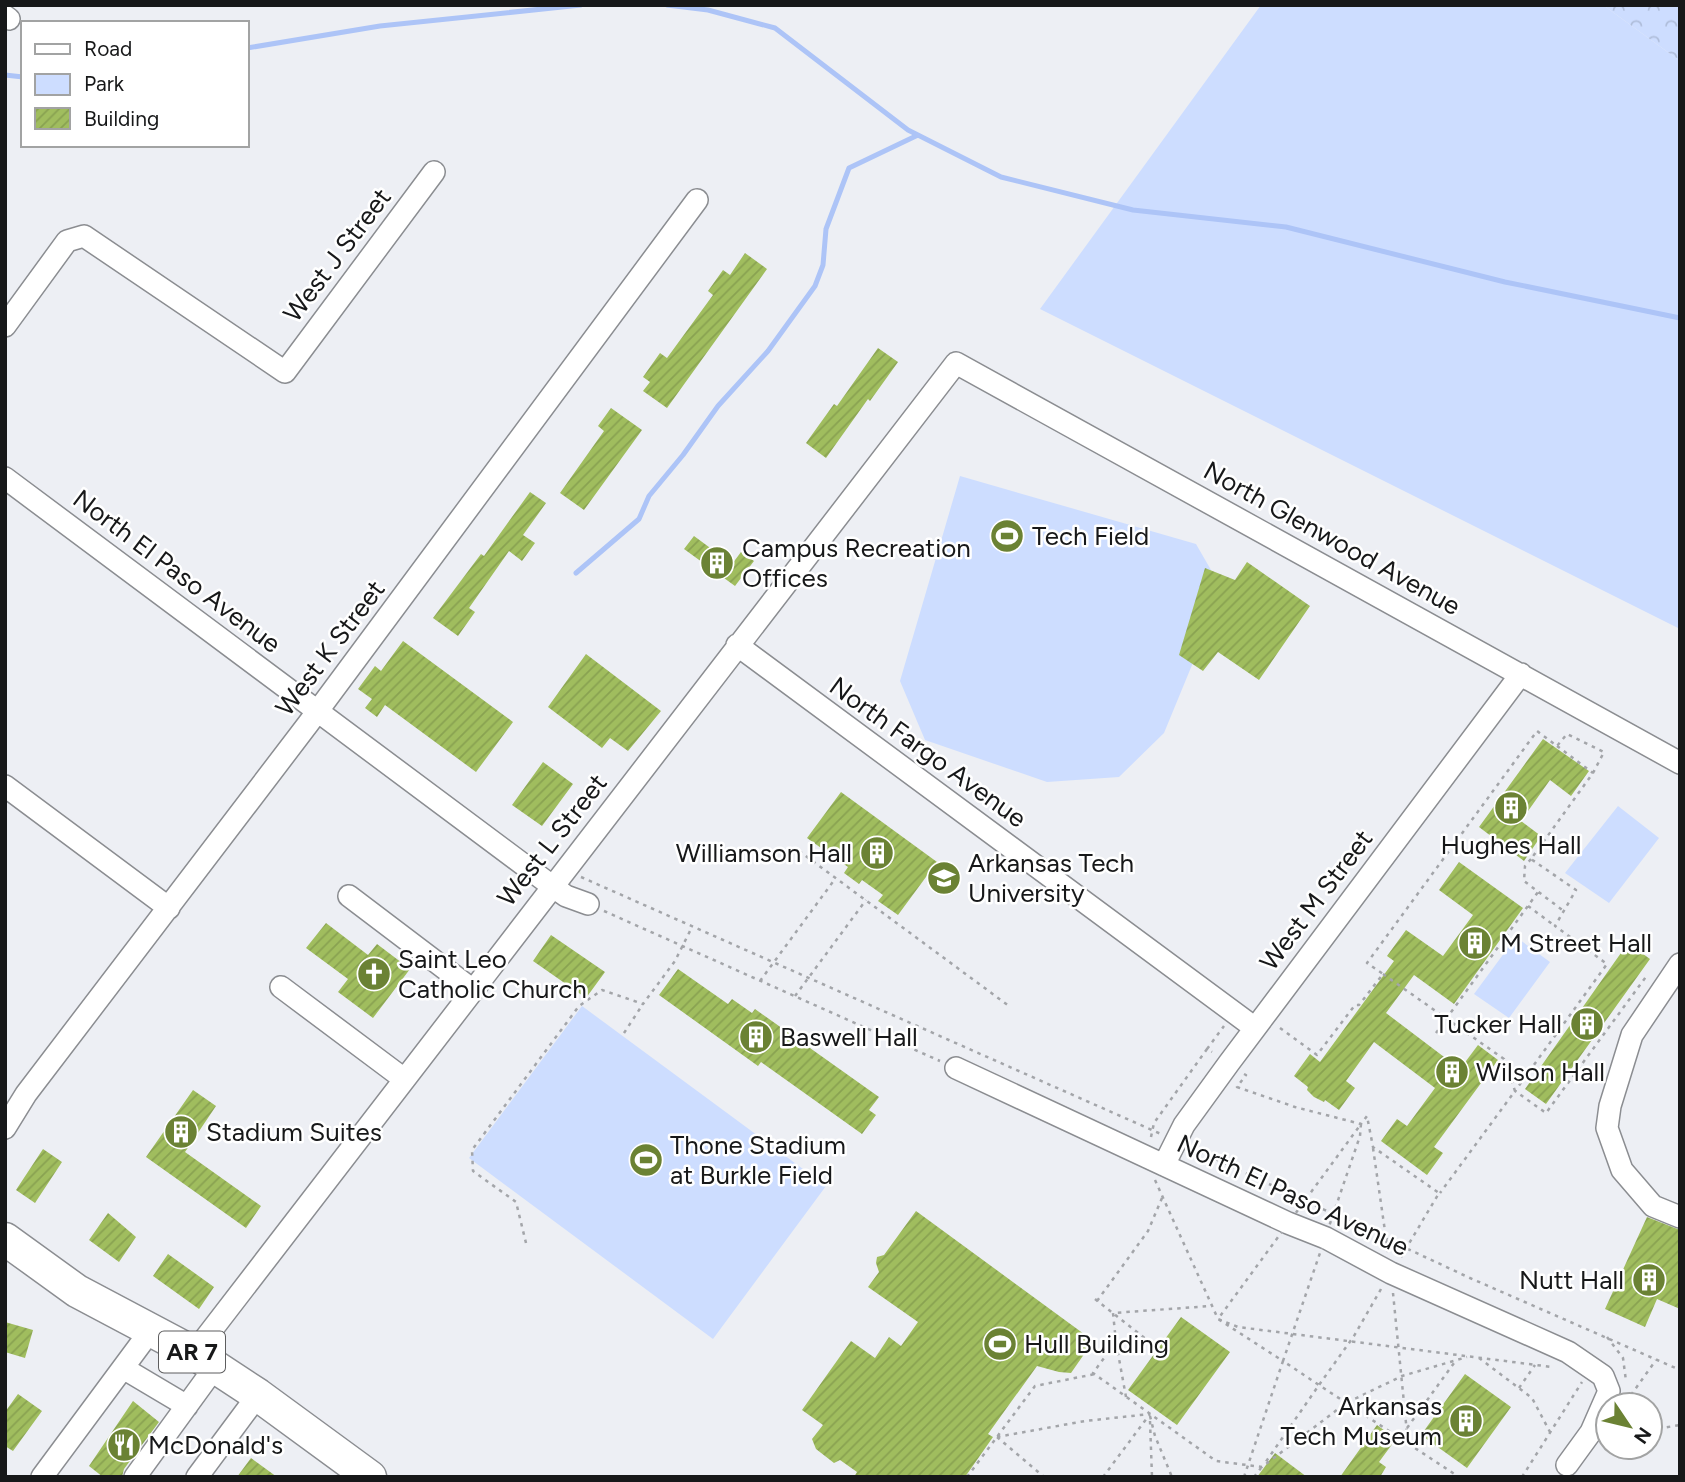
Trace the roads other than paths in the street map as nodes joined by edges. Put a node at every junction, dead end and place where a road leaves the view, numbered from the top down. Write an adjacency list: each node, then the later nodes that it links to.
1 (434, 172): 3 (street, West J Street)
2 (697, 200): 8 (street, West K Street)
3 (5, 326)
4 (956, 363): 6 (street, West L Street); 7 (street, North Glenwood Avenue)
5 (5, 478): 8 (street, North El Paso Avenue)
6 (737, 645): 11 (street, West L Street); 18 (street, North Fargo Avenue)
7 (1521, 674): 9 (street, North Glenwood Avenue); 18 (street, West M Street)
8 (319, 710): 11 (street, North El Paso Avenue); 14 (street, West K Street)
9 (1680, 763)
10 (5, 786): 14 (street)
11 (558, 878): 13 (street, North El Paso Avenue); 17 (street, West L Street)
12 (349, 896): 17 (street)
13 (588, 904)
14 (169, 908): 21 (street, West K Street)
15 (1680, 964): 23 (street)
16 (281, 987): 20 (street)
17 (473, 990): 20 (street, West L Street)
18 (1260, 1022): 22 (street, West M Street)
19 (956, 1068): 22 (street, North El Paso Avenue)
20 (404, 1079): 26 (street, West L Street)
21 (5, 1128)
22 (1156, 1160): 30 (street, North El Paso Avenue)
23 (1680, 1217)
24 (5, 1239): 25 (highway, AR 7)
25 (151, 1330): 26 (highway, AR 7); 27 (street)
26 (205, 1360): 28 (highway, AR 7); 29 (street, West L Street)
27 (123, 1368): 29 (street); 31 (street)
28 (258, 1395): 33 (street); 34 (highway, AR 7)
29 (187, 1406): 32 (street, West L Street)
30 (1567, 1465)
31 (42, 1477)
32 (135, 1477)
33 (197, 1477)
34 (370, 1477)

